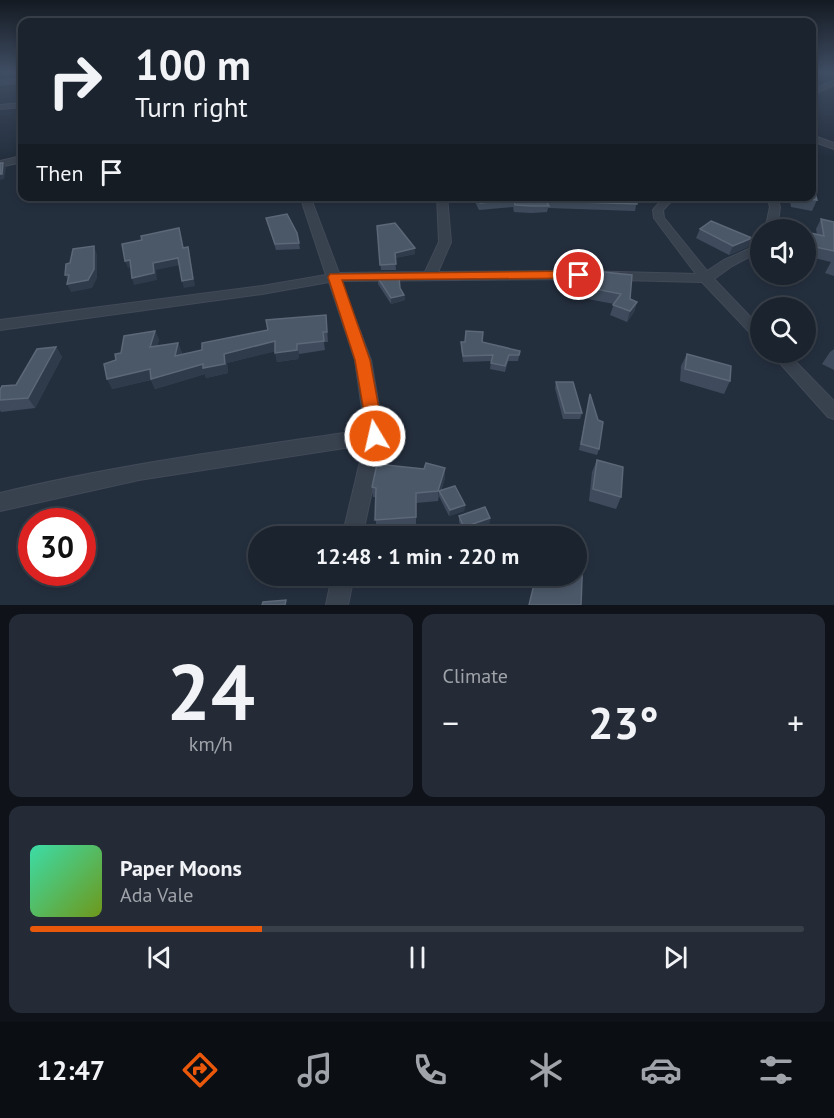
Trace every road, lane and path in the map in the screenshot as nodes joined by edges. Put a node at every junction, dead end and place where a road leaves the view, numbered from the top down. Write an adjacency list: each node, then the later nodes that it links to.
1 (18, 105): 2 (street)
2 (0, 106)
3 (816, 139): 4 (street)
4 (834, 146)
5 (18, 160): 6 (street)
6 (0, 164)
7 (307, 201): 14 (street)
8 (442, 201): 13 (street)
9 (667, 201): 15 (street)
10 (773, 201): 11 (street)
11 (773, 219)
12 (750, 252): 15 (street)
13 (430, 276): 14 (street); 15 (street)
14 (334, 277): 17 (street); 20 (street)
15 (706, 278): 16 (street)
16 (750, 324)
17 (0, 325)
18 (787, 363): 19 (street)
19 (834, 412)
20 (375, 436): 21 (street); 22 (street)
21 (0, 502)
22 (355, 526)
23 (341, 586): 24 (street)
24 (337, 605)

